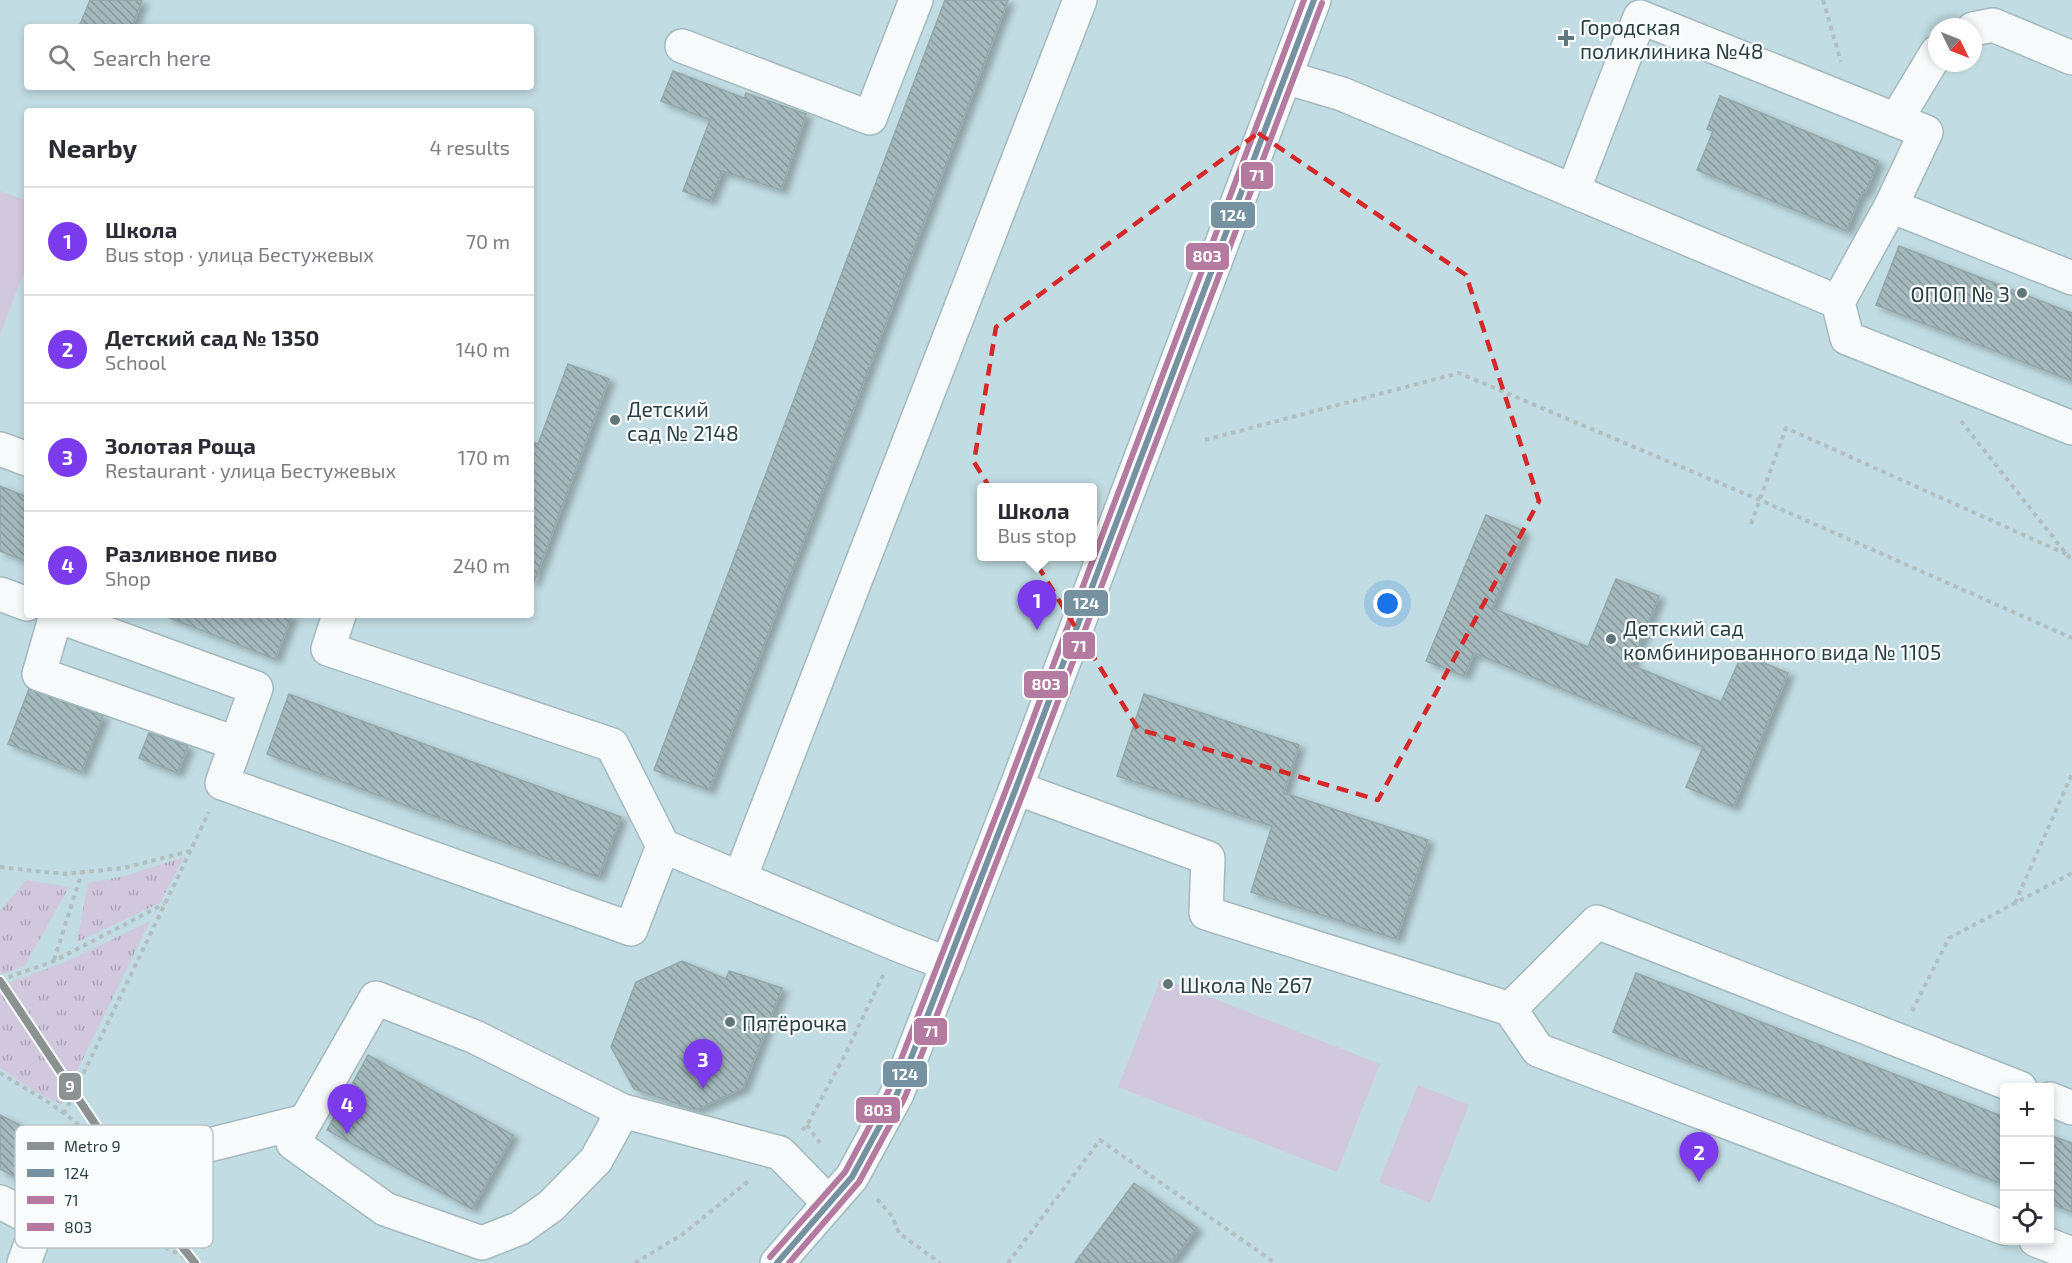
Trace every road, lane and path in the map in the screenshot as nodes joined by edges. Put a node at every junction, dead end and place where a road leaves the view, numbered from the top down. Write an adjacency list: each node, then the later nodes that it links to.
1 (916, 0): 6 (street)
2 (1080, 0): 40 (street)
3 (1314, 0): 9 (street)
4 (1823, 0): 10 (path)
5 (1982, 28): 7 (street)
6 (682, 46)
7 (2072, 58)
8 (1928, 67): 11 (street)
9 (1285, 76): 12 (street); 34 (street)
10 (1853, 103): 11 (street); 12 (street)
11 (1896, 120): 13 (street)
12 (1573, 191): 15 (street)
13 (1892, 206): 14 (street); 15 (street)
14 (2072, 278)
15 (1838, 302): 17 (street)
16 (1955, 413): 23 (path)
17 (2072, 428)
18 (1205, 440): 21 (path)
19 (0, 449): 20 (street)
20 (24, 458)
21 (1760, 500): 22 (path); 23 (path); 30 (path)
22 (1751, 524)
23 (2066, 554): 24 (path)
24 (2072, 561)
25 (0, 594): 26 (street)
26 (24, 603)
27 (54, 618): 31 (street)
28 (63, 618): 31 (street)
29 (338, 618): 35 (street)
30 (2072, 638)
31 (236, 743): 33 (street)
32 (2072, 774): 41 (path)
33 (222, 783): 35 (street); 36 (path)
34 (1016, 788): 45 (street); 47 (street)
35 (663, 846): 40 (street)
36 (191, 851): 38 (path); 42 (path)
37 (0, 867): 38 (path)
38 (82, 872): 44 (path)
39 (2072, 873): 41 (path)
40 (740, 878): 43 (street)
41 (2015, 903): 48 (path)
42 (165, 904): 44 (path); 54 (path)
43 (896, 944): 45 (street); 57 (path)
44 (54, 961): 46 (path)
45 (948, 964): 63 (street)
46 (0, 980)
47 (1510, 1008): 48 (street); 65 (street)
48 (1897, 1040): 50 (street)
49 (0, 1072): 54 (path)
50 (2007, 1083)
51 (2054, 1101): 52 (street)
52 (2072, 1108)
53 (623, 1111): 55 (street); 55 (street); 60 (street)
54 (64, 1114): 56 (path)
55 (305, 1121): 58 (street)
56 (77, 1125)
57 (807, 1125): 59 (path); 60 (path)
58 (213, 1144)
59 (823, 1147)
60 (780, 1153): 63 (street); 72 (path)
61 (870, 1191): 74 (path)
62 (0, 1202): 64 (street)
63 (829, 1203): 73 (street)
64 (15, 1210)
65 (2000, 1226)
66 (2049, 1245): 69 (street)
67 (29, 1248): 70 (street)
68 (167, 1248): 71 (path)
69 (2072, 1254)
70 (24, 1263)
71 (196, 1263)
72 (636, 1263)
73 (777, 1263)
74 (940, 1263)
75 (1008, 1263): 76 (path)
76 (1275, 1263)

